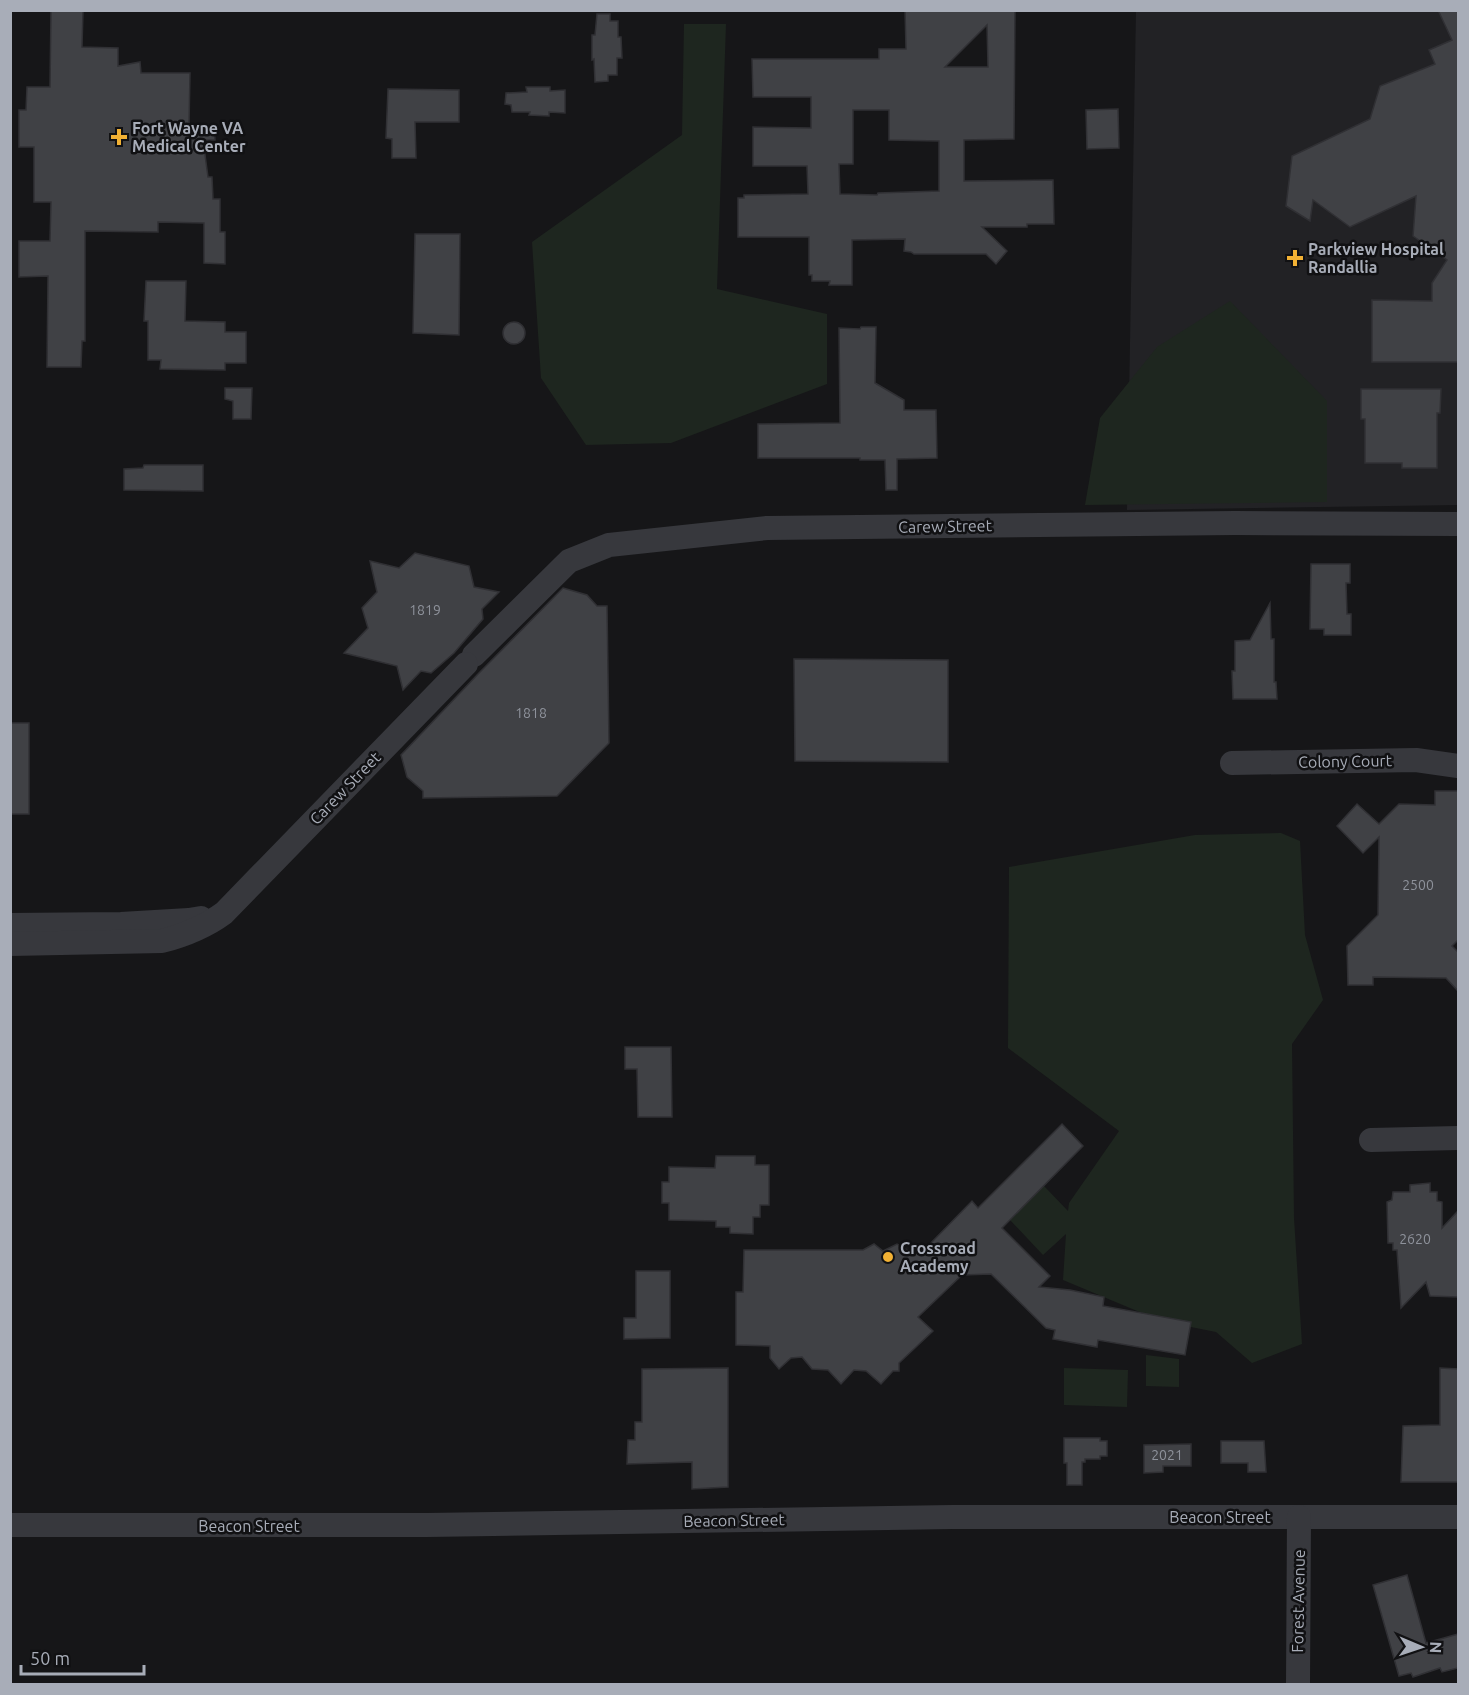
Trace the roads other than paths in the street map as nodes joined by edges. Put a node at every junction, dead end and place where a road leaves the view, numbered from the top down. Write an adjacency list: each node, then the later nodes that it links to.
1 (1458, 524): 4 (street, Carew Street)
2 (1232, 763): 3 (street, Colony Court)
3 (1458, 766)
4 (224, 913): 5 (street); 6 (street, Carew Street)
5 (10, 925)
6 (10, 944)
7 (1458, 1138): 8 (street)
8 (1371, 1140)
9 (1299, 1517): 10 (street, Beacon Street); 11 (street, Beacon Street); 12 (street, Forest Avenue)
10 (1458, 1517)
11 (10, 1525)
12 (1298, 1684)

